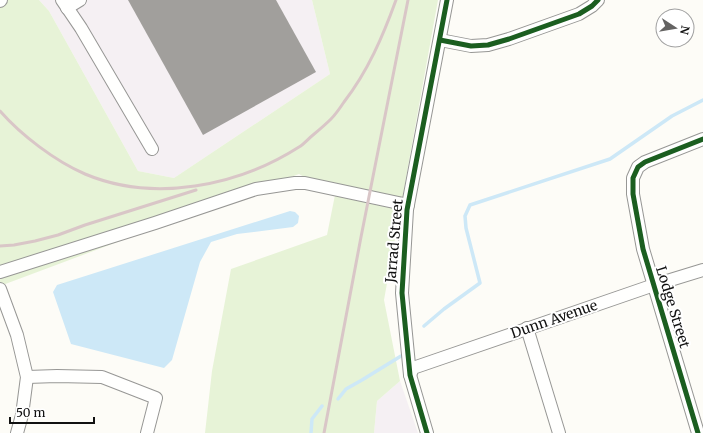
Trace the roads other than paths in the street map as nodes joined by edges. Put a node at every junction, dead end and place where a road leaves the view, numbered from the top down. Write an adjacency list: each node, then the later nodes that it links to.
1 (80, 0): 4 (street)
2 (448, 0): 5 (street, Jarrad Street)
3 (598, 0): 5 (street)
4 (65, 4): 7 (street)
5 (440, 40): 8 (street, Jarrad Street)
6 (703, 139): 11 (street, Lodge Street)
7 (152, 149)
8 (408, 205): 10 (street); 14 (street, Jarrad Street)
9 (703, 270): 11 (street, Dunn Avenue)
10 (0, 272)
11 (654, 285): 13 (street, Dunn Avenue); 20 (street, Lodge Street)
12 (0, 289): 15 (street)
13 (527, 328): 14 (street, Dunn Avenue); 19 (street)
14 (410, 375): 18 (street, Jarrad Street)
15 (27, 378): 16 (street); 17 (street)
16 (16, 433)
17 (147, 433)
18 (427, 433)
19 (559, 433)
20 (698, 433)

